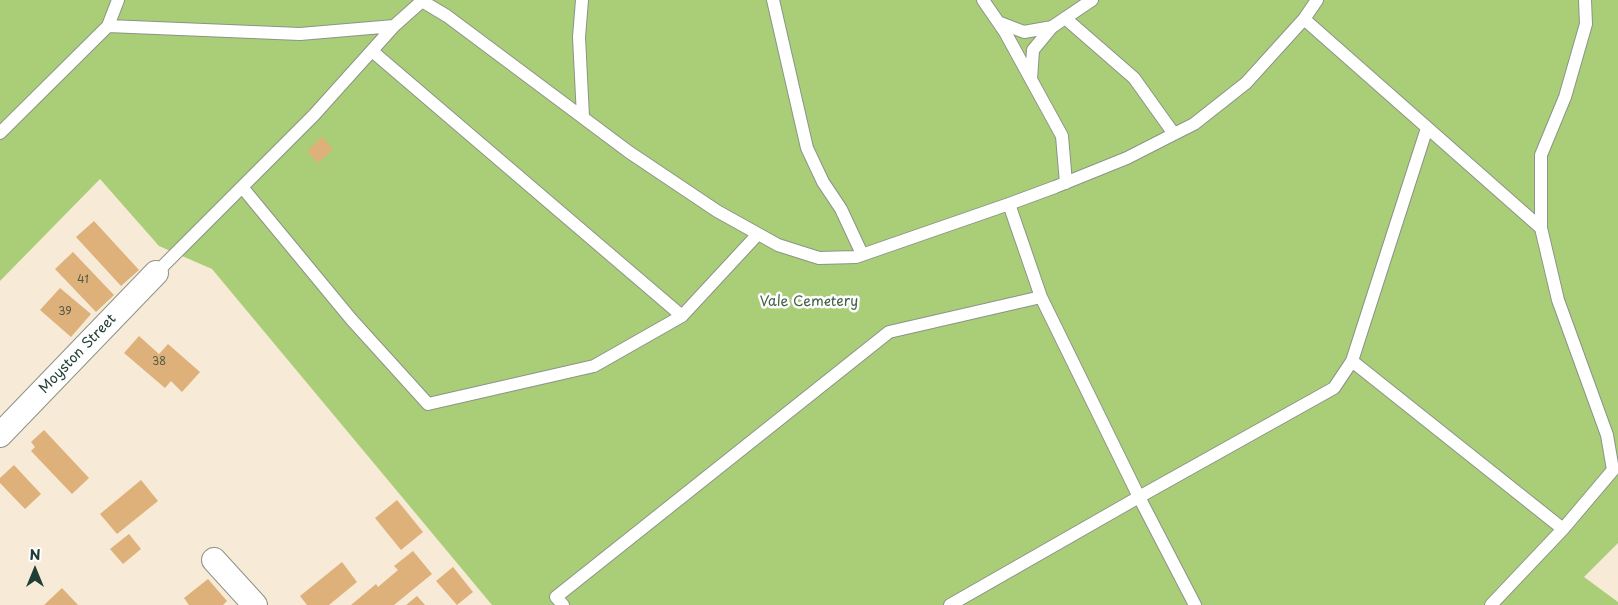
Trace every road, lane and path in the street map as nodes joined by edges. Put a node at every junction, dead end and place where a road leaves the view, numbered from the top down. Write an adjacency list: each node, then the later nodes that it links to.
1 (118, 0): 12 (lane)
2 (422, 0): 13 (lane); 17 (lane)
3 (582, 0): 17 (lane)
4 (773, 0): 26 (lane)
5 (983, 0): 11 (lane)
6 (1092, 0): 9 (lane)
7 (1317, 0): 10 (lane)
8 (1585, 0): 24 (lane)
9 (1065, 18): 14 (lane); 20 (lane)
10 (1304, 19): 18 (lane); 20 (lane)
11 (998, 22): 14 (lane); 16 (lane)
12 (108, 26): 13 (lane); 19 (lane)
13 (394, 26): 15 (lane)
14 (1052, 27): 16 (lane)
15 (372, 51): 22 (lane); 29 (lane)
16 (1031, 79): 21 (lane)
17 (583, 117): 25 (lane)
18 (1427, 128): 24 (lane); 30 (lane)
19 (0, 133)
20 (1174, 134): 21 (lane)
21 (1066, 183): 23 (lane)
22 (242, 187): 27 (lane); 29 (lane)
23 (1009, 204): 26 (lane); 28 (lane)
24 (1542, 228): 33 (lane)
25 (758, 234): 26 (lane); 29 (lane)
26 (862, 254)
27 (156, 273): 31 (street, Moyston Street)
28 (1041, 297): 32 (lane); 36 (lane)
29 (682, 316)
30 (1352, 361): 32 (lane); 33 (lane)
31 (0, 435)
32 (1139, 497): 37 (lane); 38 (lane)
33 (1563, 529): 39 (lane)
34 (214, 560): 35 (street)
35 (255, 605)
36 (563, 605)
37 (950, 605)
38 (1196, 605)
39 (1491, 605)

